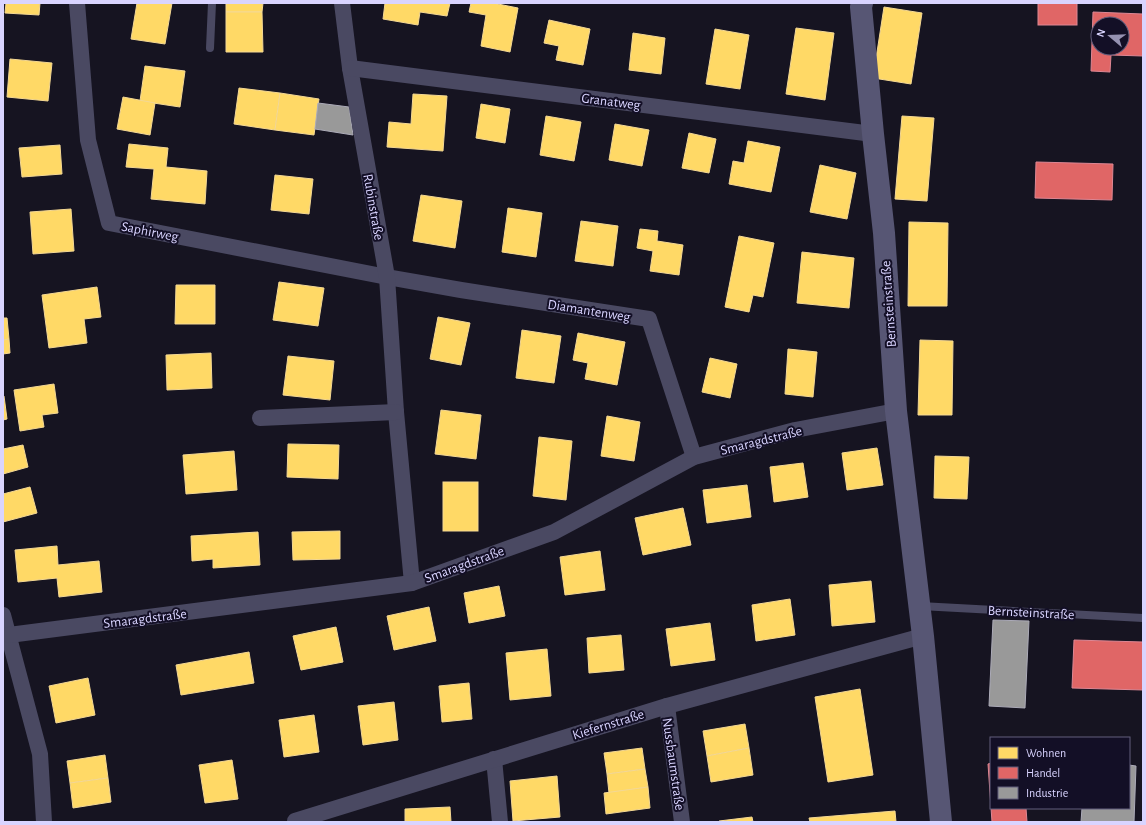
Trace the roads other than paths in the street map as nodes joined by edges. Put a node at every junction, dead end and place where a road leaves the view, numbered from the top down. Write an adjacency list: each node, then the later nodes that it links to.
1 (77, 3): 8 (street, Saphirweg)
2 (212, 3): 5 (lane)
3 (342, 3): 6 (street, Rubinstraße)
4 (862, 3): 7 (street, Bernsteinstraße)
5 (210, 48)
6 (350, 68): 7 (street, Granatweg); 8 (street, Rubinstraße)
7 (873, 134): 10 (street, Bernsteinstraße)
8 (387, 277): 9 (street, Rubinstraße); 12 (street, Diamantenweg)
9 (396, 412): 11 (street); 13 (street, Rubinstraße)
10 (896, 412): 12 (street, Smaragdstraße); 14 (street, Bernsteinstraße)
11 (260, 418)
12 (694, 457): 13 (street, Smaragdstraße)
13 (412, 583): 17 (street, Smaragdstraße)
14 (920, 606): 16 (lane, Bernsteinstraße); 18 (street, Bernsteinstraße)
15 (3, 615): 17 (street)
16 (1143, 618)
17 (9, 635): 21 (street)
18 (923, 636): 19 (street, Kiefernstraße); 25 (street, Bernsteinstraße)
19 (667, 706): 20 (street, Kiefernstraße); 24 (street, Nussbaumstraße)
20 (494, 759): 22 (street, Kiefernstraße); 23 (street)
21 (44, 822)
22 (296, 822)
23 (500, 822)
24 (682, 822)
25 (941, 822)

